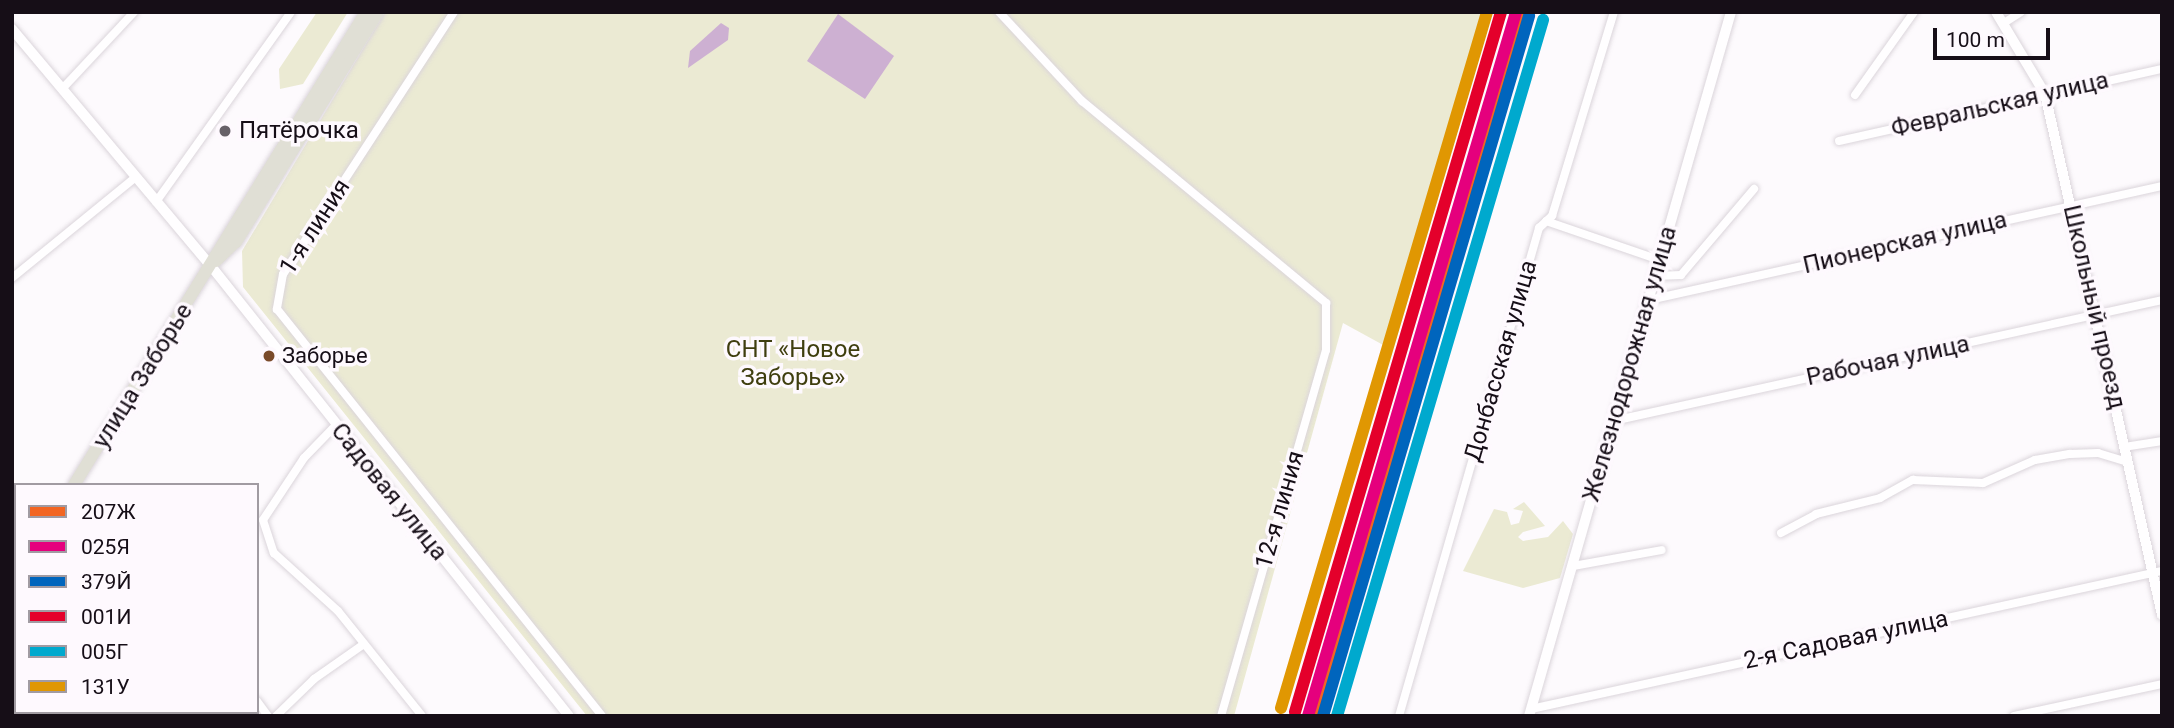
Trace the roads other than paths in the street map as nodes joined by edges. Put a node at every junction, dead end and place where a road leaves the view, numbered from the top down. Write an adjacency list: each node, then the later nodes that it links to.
1 (134, 12): 15 (street)
2 (291, 12): 22 (street)
3 (366, 12): 26 (main road)
4 (378, 12): 26 (main road)
5 (454, 12): 51 (street, 1-я линия)
6 (999, 12): 52 (street, 12-я линия)
7 (1614, 12): 24 (street, Донбасская улица)
8 (1731, 12): 25 (street, Железнодорожная улица)
9 (1914, 12): 17 (street)
10 (1996, 12): 12 (street, Школьный проезд)
11 (2021, 12): 12 (street)
12 (2004, 23): 16 (street, Школьный проезд)
13 (12, 29): 15 (street, Садовая улица)
14 (2162, 69): 16 (street, Февральская улица)
15 (62, 89): 19 (street, Садовая улица)
16 (2046, 94): 18 (street, Февральская улица); 23 (street, Школьный проезд)
17 (1855, 95)
18 (1839, 141)
19 (136, 177): 22 (street, Садовая улица); 29 (street)
20 (2162, 186): 23 (street, Пионерская улица)
21 (1754, 189): 27 (street)
22 (156, 202): 26 (street, Садовая улица)
23 (2071, 205): 30 (street, Пионерская улица); 33 (street, Школьный проезд)
24 (1546, 221): 25 (street); 53 (street, Донбасская улица)
25 (1659, 260): 28 (street, Железнодорожная улица)
26 (211, 266): 35 (street, Садовая улица); 39 (main road, улица Заборье)
27 (1681, 275): 28 (street); 30 (street)
28 (1655, 276): 31 (street, Железнодорожная улица)
29 (12, 278)
30 (1681, 293): 31 (street, Пионерская улица)
31 (1649, 300): 34 (street, Железнодорожная улица)
32 (2162, 300): 33 (street, Рабочая улица)
33 (2099, 314): 34 (street, Рабочая улица); 37 (street, Школьный проезд)
34 (1613, 421): 42 (street, Железнодорожная улица)
35 (336, 425): 45 (street); 50 (street, Садовая улица)
36 (2162, 441): 37 (street)
37 (2124, 447): 38 (street, Школьный проезд)
38 (2127, 462): 40 (street); 43 (street, Школьный проезд)
39 (75, 483)
40 (1781, 533)
41 (1661, 550): 42 (street)
42 (1573, 566): 47 (street, Железнодорожная улица)
43 (2157, 572): 44 (street, Школьный проезд); 47 (street, 2-я Садовая улица)
44 (2162, 615)
45 (364, 644): 48 (street); 49 (street)
46 (2162, 684): 54 (street)
47 (1530, 713)
48 (276, 716)
49 (422, 716)
50 (569, 716)
51 (602, 716)
52 (1221, 716)
53 (1399, 716)
54 (2014, 716)

